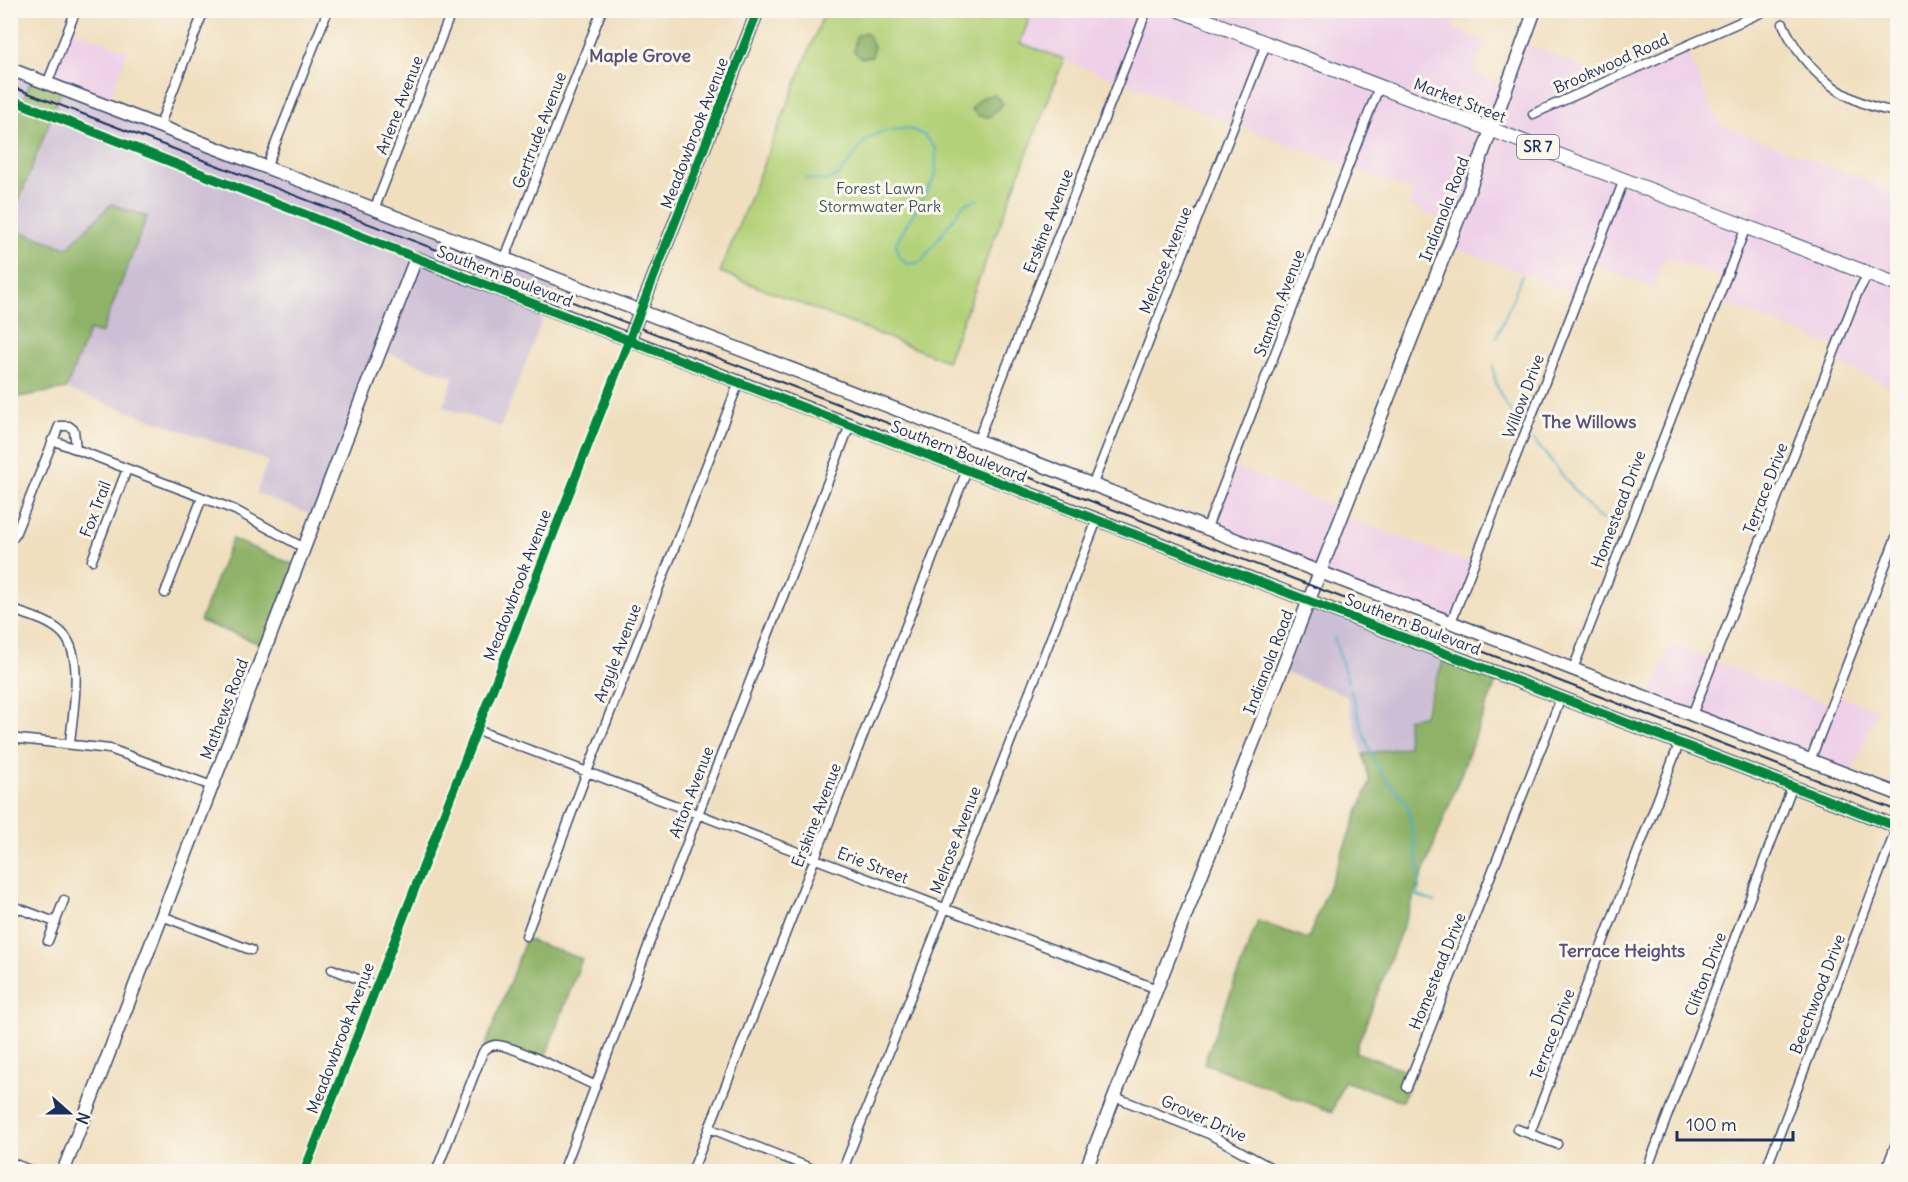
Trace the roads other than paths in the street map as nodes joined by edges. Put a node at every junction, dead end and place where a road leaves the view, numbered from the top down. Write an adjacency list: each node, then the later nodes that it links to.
1 (76, 10): 14 (street)
2 (204, 10): 19 (street)
3 (328, 10): 21 (street)
4 (452, 10): 23 (street, Arlene Avenue)
5 (602, 10): 26 (street, Gertrude Avenue)
6 (758, 10): 29 (street, Meadowbrook Avenue)
7 (1147, 10): 34 (street, Erskine Avenue)
8 (1179, 10): 12 (main road, Market Street / SR 7)
9 (1535, 10): 20 (street, Indianola Road)
10 (1764, 11): 18 (street, Brookwood Road)
11 (1783, 24): 17 (street)
12 (1266, 44): 15 (main road, Market Street / SR 7); 38 (street, Melrose Avenue)
13 (10, 69): 14 (street, Southern Boulevard)
14 (47, 84): 19 (street, Southern Boulevard)
15 (1379, 87): 20 (main road, Market Street / SR 7); 41 (street, Stanton Avenue)
16 (10, 99): 25 (street, Southern Boulevard)
17 (1898, 112)
18 (1533, 114)
19 (159, 127): 21 (street, Southern Boulevard)
20 (1492, 130): 22 (main road, Market Street / SR 7); 46 (street, Indianola Road)
21 (266, 168): 23 (street, Southern Boulevard)
22 (1624, 180): 24 (main road, Market Street / SR 7); 50 (street, Willow Drive)
23 (374, 210): 26 (street, Southern Boulevard)
24 (1746, 227): 27 (main road, Market Street / SR 7); 51 (street, Homestead Drive)
25 (416, 258): 30 (street, Southern Boulevard); 44 (street, Mathews Road)
26 (504, 260): 29 (street, Southern Boulevard)
27 (1868, 274): 28 (main road, Market Street / SR 7); 53 (street, Terrace Drive)
28 (1898, 285)
29 (640, 312): 30 (street, Meadowbrook Avenue); 34 (street, Southern Boulevard)
30 (629, 340): 31 (street, Southern Boulevard); 54 (street, Meadowbrook Avenue)
31 (739, 382): 32 (street, Southern Boulevard); 59 (street, Argyle Avenue)
32 (850, 425): 37 (street, Southern Boulevard); 63 (street, Afton Avenue)
33 (52, 440): 35 (street); 35 (street); 43 (street)
34 (977, 442): 38 (street, Southern Boulevard)
35 (76, 449): 36 (street)
36 (127, 469): 39 (street); 45 (street, Fox Trail)
37 (967, 470): 40 (street, Southern Boulevard); 65 (street, Erskine Avenue)
38 (1092, 486): 41 (street, Southern Boulevard)
39 (202, 498): 44 (street); 47 (street)
40 (1097, 520): 48 (street, Southern Boulevard); 68 (street, Melrose Avenue)
41 (1206, 530): 46 (street, Southern Boulevard)
42 (1898, 532): 58 (street)
43 (14, 537)
44 (304, 548): 60 (street, Mathews Road)
45 (92, 560)
46 (1320, 573): 48 (street, Indianola Road); 50 (street, Southern Boulevard)
47 (165, 593)
48 (1310, 600): 52 (street, Southern Boulevard); 76 (street, Indianola Road)
49 (10, 609): 56 (street)
50 (1451, 622): 51 (street, Southern Boulevard)
51 (1573, 669): 53 (street, Southern Boulevard)
52 (1561, 698): 57 (street, Southern Boulevard); 78 (street, Homestead Drive)
53 (1692, 715): 58 (street, Southern Boulevard)
54 (477, 730): 59 (street, Erie Street); 75 (street, Meadowbrook Avenue)
55 (10, 738): 56 (street)
56 (70, 744): 60 (street)
57 (1679, 744): 61 (street, Southern Boulevard); 82 (street, Terrace Drive)
58 (1810, 761): 62 (street, Southern Boulevard)
59 (586, 772): 63 (street, Erie Street); 71 (street, Argyle Avenue)
60 (212, 786): 69 (street, Mathews Road)
61 (1792, 787): 64 (street, Southern Boulevard); 96 (street, Clifton Drive)
62 (1898, 794)
63 (698, 814): 65 (street, Erie Street); 77 (street, Afton Avenue)
64 (1897, 827): 97 (street, Beechwood Drive)
65 (815, 859): 68 (street, Erie Street); 80 (street, Erskine Avenue)
66 (64, 900): 70 (street)
67 (10, 905): 70 (street)
68 (945, 908): 76 (street, Erie Street); 93 (street, Melrose Avenue)
69 (162, 916): 73 (street); 87 (street, Mathews Road)
70 (55, 922): 72 (street)
71 (526, 936)
72 (48, 941)
73 (251, 950)
74 (332, 969): 75 (street)
75 (376, 986): 88 (street, Meadowbrook Avenue)
76 (1157, 989): 79 (street, Indianola Road)
77 (596, 1086): 89 (street); 90 (street, Afton Avenue)
78 (1407, 1088)
79 (1115, 1097): 94 (street, Indianola Road); 95 (street, Grover Drive)
80 (709, 1128): 91 (street, Erskine Avenue); 92 (street)
81 (1517, 1129): 82 (street)
82 (1530, 1133): 84 (street)
83 (1898, 1138): 98 (street)
84 (1557, 1144)
85 (10, 1162): 86 (street)
86 (35, 1172)
87 (63, 1172)
88 (304, 1172)
89 (436, 1172)
90 (563, 1172)
91 (692, 1172)
92 (821, 1172)
93 (842, 1172)
94 (1085, 1172)
95 (1279, 1172)
96 (1646, 1172)
97 (1765, 1172)
98 (1885, 1172)

